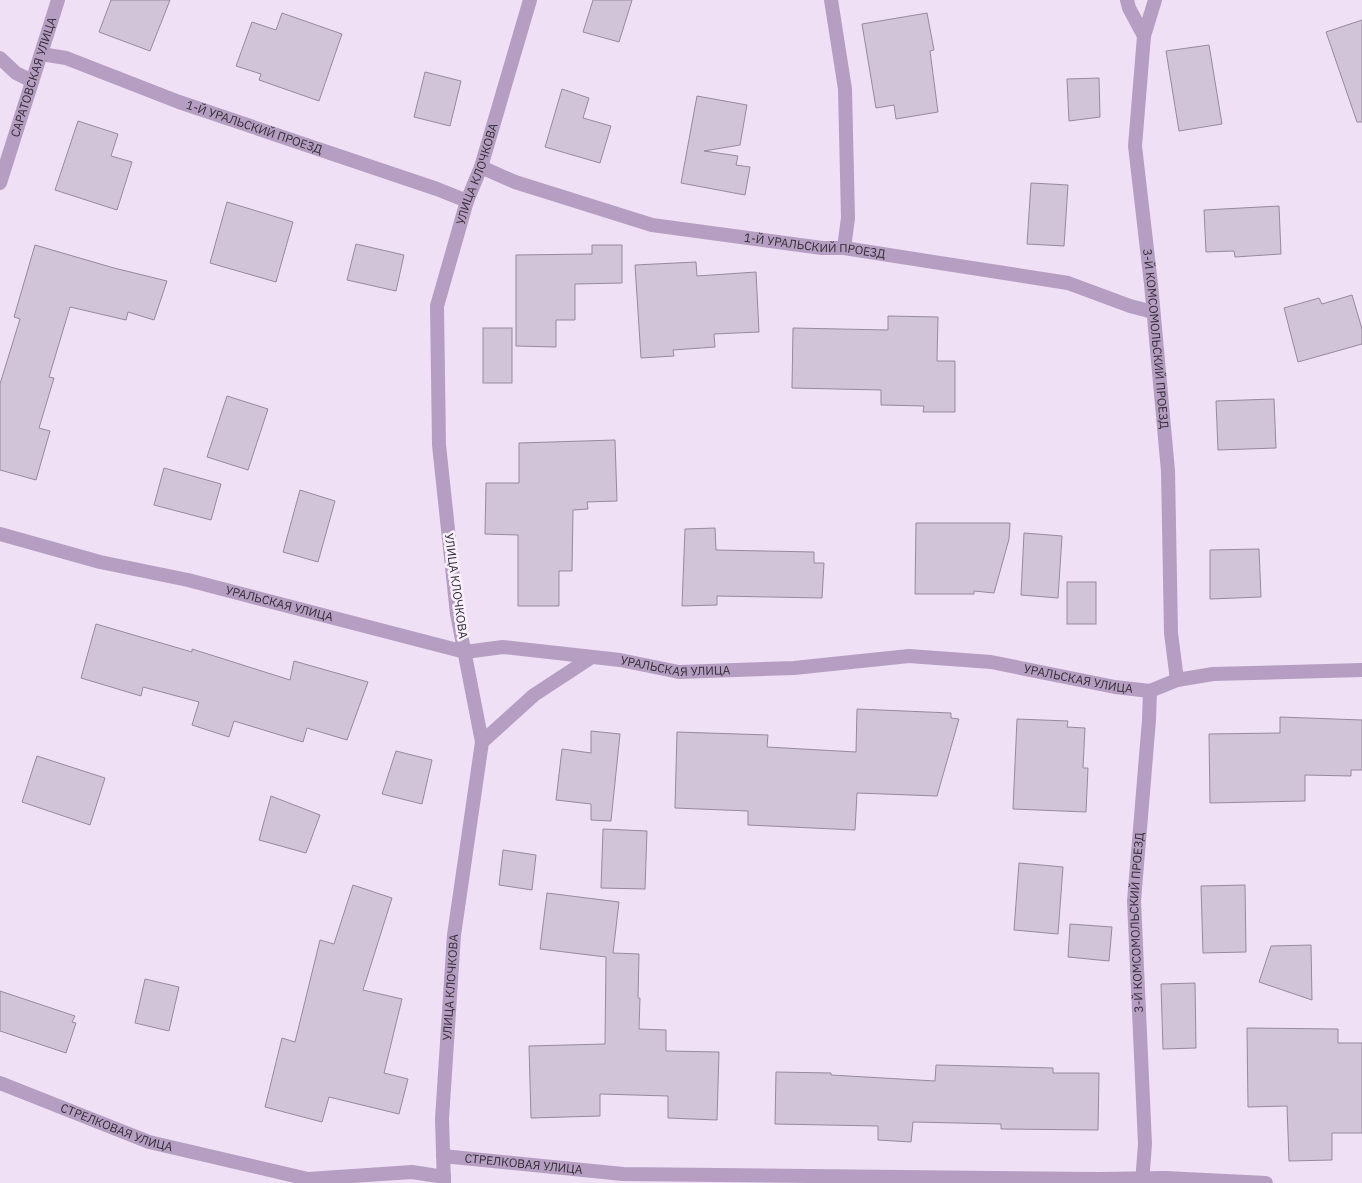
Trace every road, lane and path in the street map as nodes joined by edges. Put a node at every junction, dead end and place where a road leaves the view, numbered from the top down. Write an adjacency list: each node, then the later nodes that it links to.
1 (58, 0): 7 (street, САРАТОВСКАЯ УЛИЦА)
2 (530, 0): 10 (street, УЛИЦА КЛОЧКОВА)
3 (831, 0): 13 (street)
4 (1127, 0): 6 (street)
5 (1155, 0): 6 (street, 3-Й КОМСОМОЛЬСКИЙ ПРОЕЗД)
6 (1144, 36): 14 (street, 3-Й КОМСОМОЛЬСКИЙ ПРОЕЗД)
7 (41, 54): 9 (street, САРАТОВСКАЯ УЛИЦА); 12 (street, 1-Й УРАЛЬСКИЙ ПРОЕЗД)
8 (0, 58): 9 (street)
9 (32, 81): 11 (street, САРАТОВСКАЯ УЛИЦА)
10 (481, 167): 12 (street, УЛИЦА КЛОЧКОВА); 13 (street, 1-Й УРАЛЬСКИЙ ПРОЕЗД)
11 (0, 184)
12 (467, 201): 16 (street, УЛИЦА КЛОЧКОВА)
13 (844, 248): 14 (street, 1-Й УРАЛЬСКИЙ ПРОЕЗД)
14 (1153, 312): 19 (street, 3-Й КОМСОМОЛЬСКИЙ ПРОЕЗД)
15 (0, 534): 16 (street, УРАЛЬСКАЯ УЛИЦА)
16 (465, 652): 17 (street, УРАЛЬСКАЯ УЛИЦА); 21 (street, УЛИЦА КЛОЧКОВА)
17 (592, 657): 20 (street, УРАЛЬСКАЯ УЛИЦА); 21 (street)
18 (1362, 670): 19 (street, УРАЛЬСКАЯ УЛИЦА)
19 (1177, 680): 20 (street, УРАЛЬСКАЯ УЛИЦА)
20 (1150, 691): 25 (street, 3-Й КОМСОМОЛЬСКИЙ ПРОЕЗД)
21 (482, 742): 23 (street, УЛИЦА КЛОЧКОВА)
22 (0, 1083): 24 (street, СТРЕЛКОВАЯ УЛИЦА)
23 (443, 1156): 24 (street, УЛИЦА КЛОЧКОВА); 25 (street, СТРЕЛКОВАЯ УЛИЦА)
24 (444, 1180)
25 (1142, 1181): 26 (street, СТРЕЛКОВАЯ УЛИЦА)
26 (1266, 1183)

